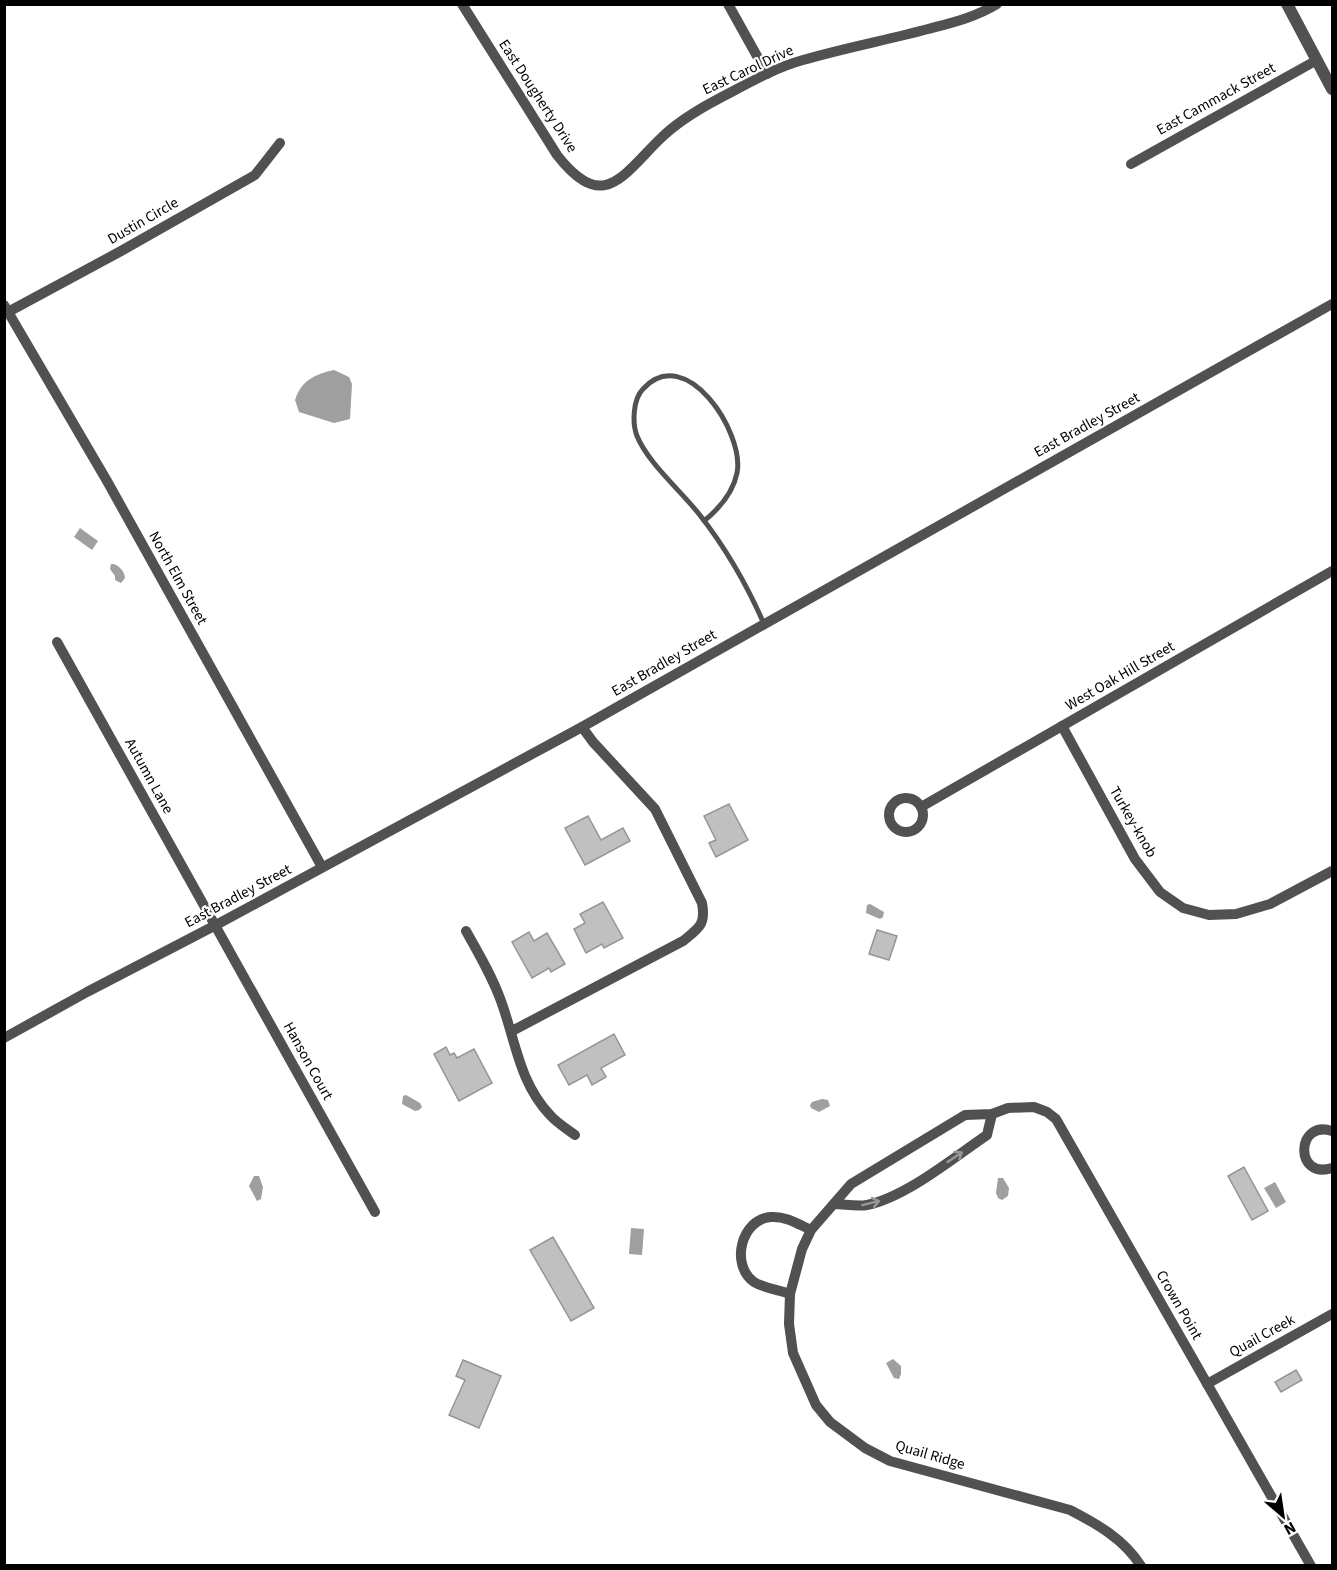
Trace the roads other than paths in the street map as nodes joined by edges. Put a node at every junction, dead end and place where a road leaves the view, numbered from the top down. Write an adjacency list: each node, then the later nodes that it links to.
1 (462, 4): 10 (street, East Dougherty Drive)
2 (728, 4): 6 (street)
3 (997, 4): 6 (street, East Carol Drive)
4 (1287, 4): 5 (street)
5 (1317, 60): 7 (street); 9 (street, East Cammack Street)
6 (767, 74): 10 (street, East Carol Drive)
7 (1331, 81)
8 (280, 143): 12 (street, Dustin Circle)
9 (1131, 164)
10 (604, 186)
11 (1332, 304): 15 (street, East Bradley Street)
12 (6, 308): 20 (street, North Elm Street)
13 (704, 521): 13 (lane); 15 (lane)
14 (1332, 571): 17 (street, West Oak Hill Street)
15 (764, 624): 18 (street, East Bradley Street)
16 (57, 642): 22 (street, Autumn Lane)
17 (1062, 726): 19 (street, West Oak Hill Street); 21 (street, Turkey-knob)
18 (582, 727): 20 (street, East Bradley Street); 24 (street)
19 (921, 807)
20 (322, 867): 22 (street, East Bradley Street)
21 (1332, 871)
22 (216, 925): 25 (street, East Bradley Street); 31 (street, Hanson Court)
23 (466, 931): 24 (street)
24 (512, 1031): 28 (street)
25 (4, 1038)
26 (992, 1114): 30 (street, Quail Ridge); 30 (street, one-way to 26); 35 (street, Crown Point)
27 (1332, 1131): 29 (street)
28 (575, 1135)
29 (1332, 1168)
30 (834, 1204): 32 (street, Quail Ridge)
31 (375, 1212)
32 (811, 1230): 33 (street, Quail Ridge); 33 (street)
33 (790, 1294): 36 (street, Quail Ridge)
34 (1332, 1314): 35 (street, Quail Creek)
35 (1207, 1384): 37 (street, Crown Point)
36 (1141, 1566)
37 (1311, 1566)

